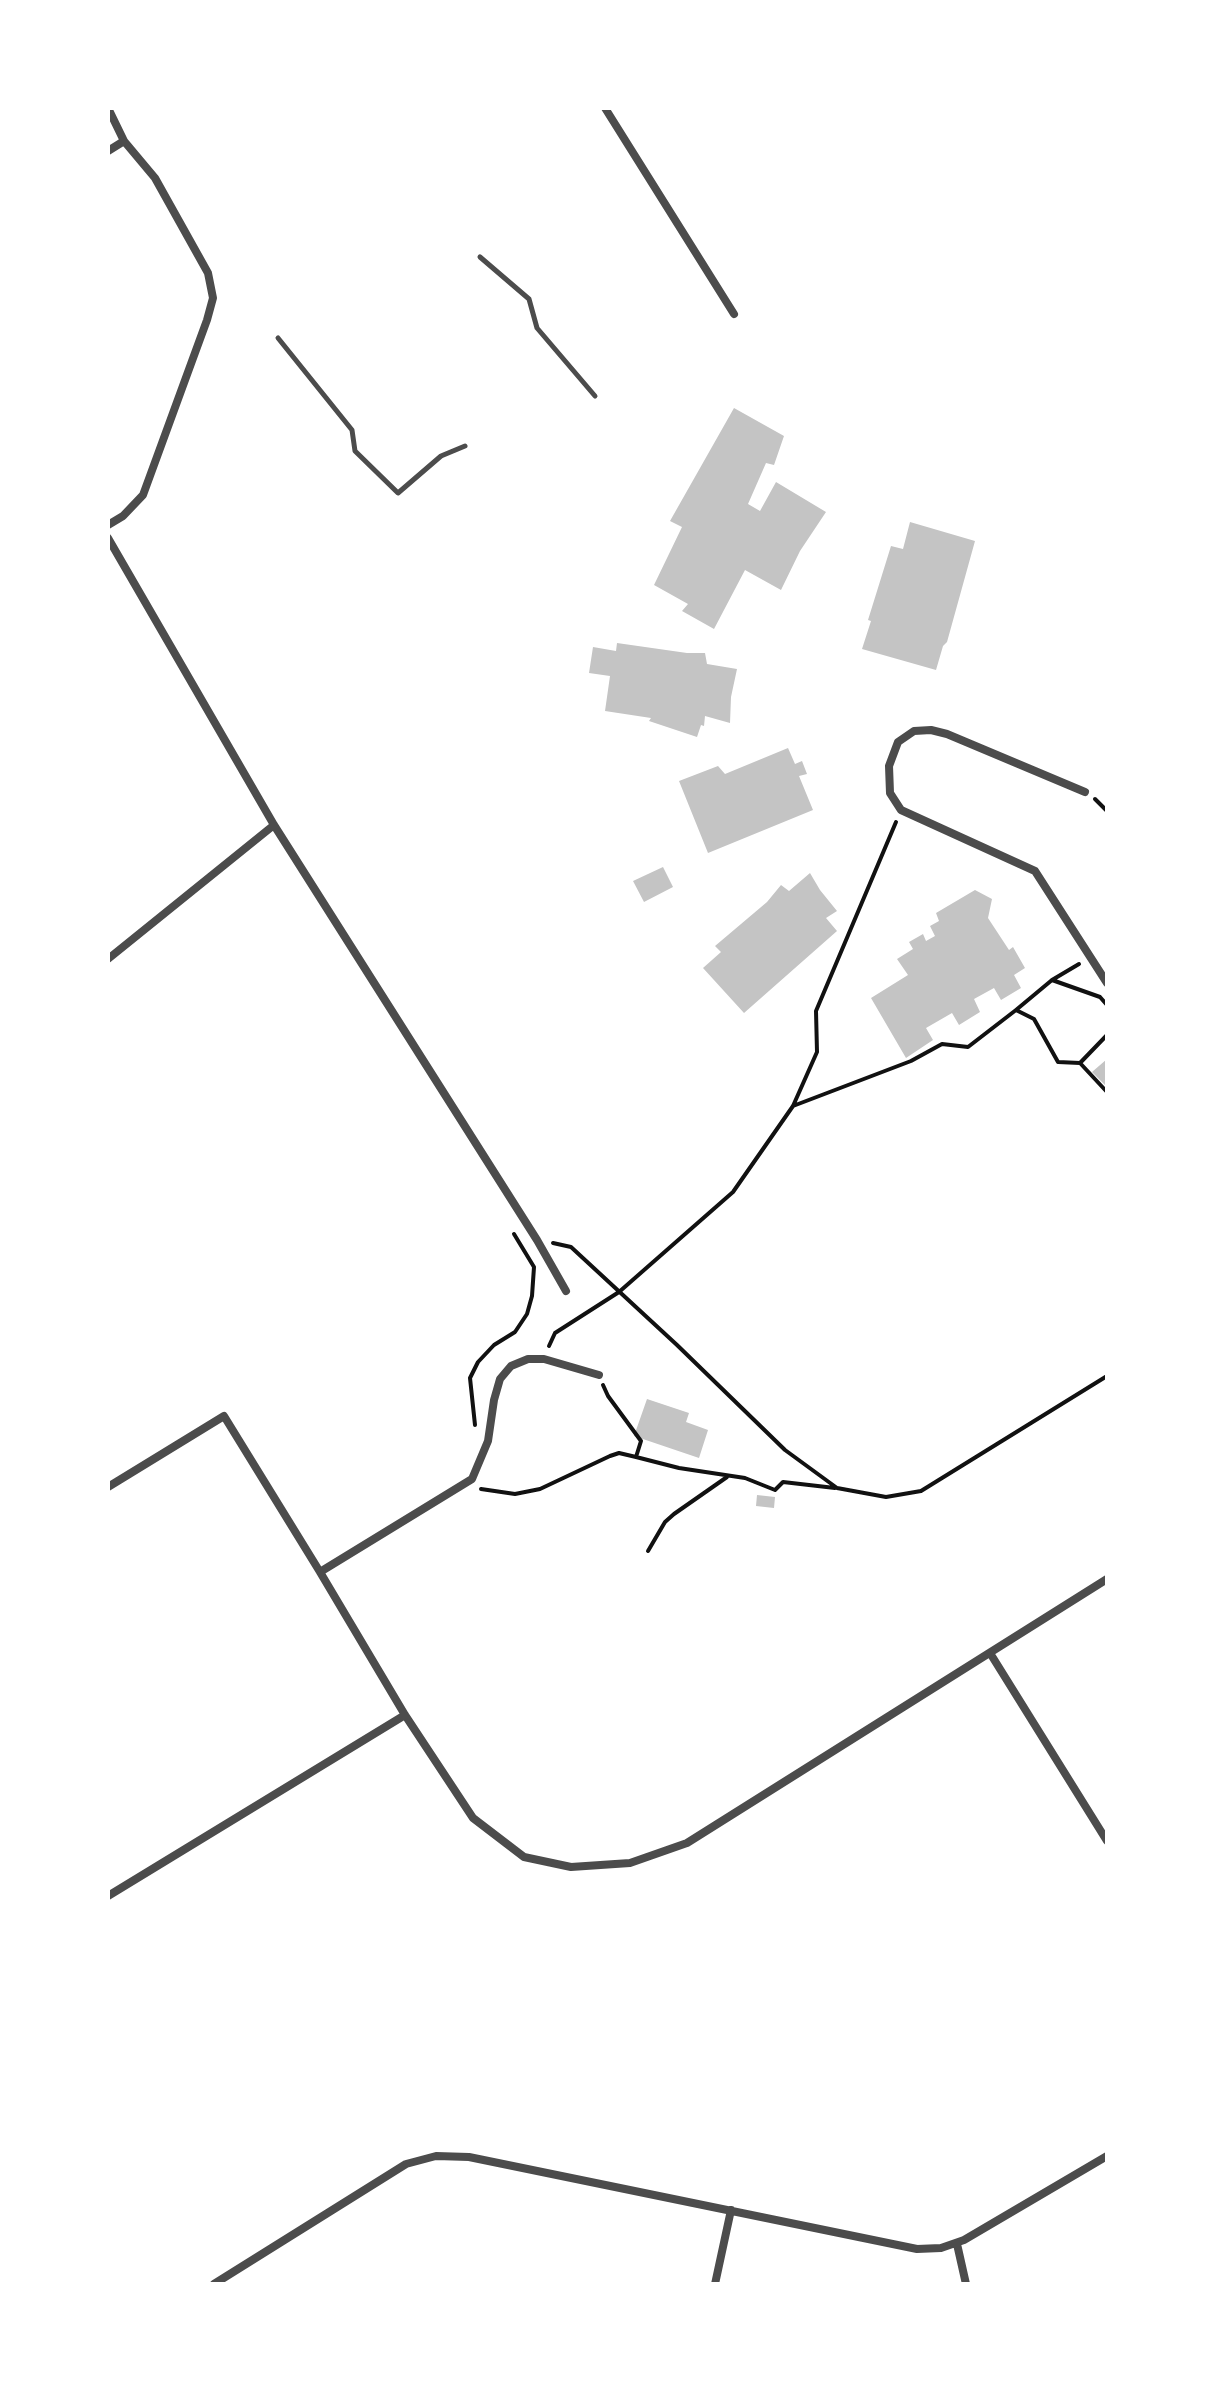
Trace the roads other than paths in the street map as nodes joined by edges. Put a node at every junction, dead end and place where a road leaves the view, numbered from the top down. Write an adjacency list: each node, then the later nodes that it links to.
1 (108, 108): 3 (street)
2 (605, 108): 6 (street)
3 (124, 141): 4 (street); 10 (street)
4 (108, 151)
5 (480, 257): 8 (lane)
6 (734, 314)
7 (278, 338): 9 (lane)
8 (595, 396)
9 (465, 446)
10 (108, 525)
11 (108, 538): 13 (street)
12 (1085, 792): 15 (street)
13 (274, 825): 14 (street); 16 (street)
14 (108, 959)
15 (1107, 983)
16 (566, 1291)
17 (599, 1375): 19 (street)
18 (108, 1487): 19 (street)
19 (320, 1572): 22 (street)
20 (1107, 1579): 21 (street)
21 (990, 1653): 22 (street); 23 (street)
22 (405, 1715): 24 (street)
23 (1107, 1841)
24 (108, 1896)
25 (1107, 2156): 27 (street)
26 (731, 2210): 27 (street); 28 (street); 29 (street)
27 (957, 2244): 30 (street)
28 (214, 2284)
29 (715, 2284)
30 (966, 2284)

